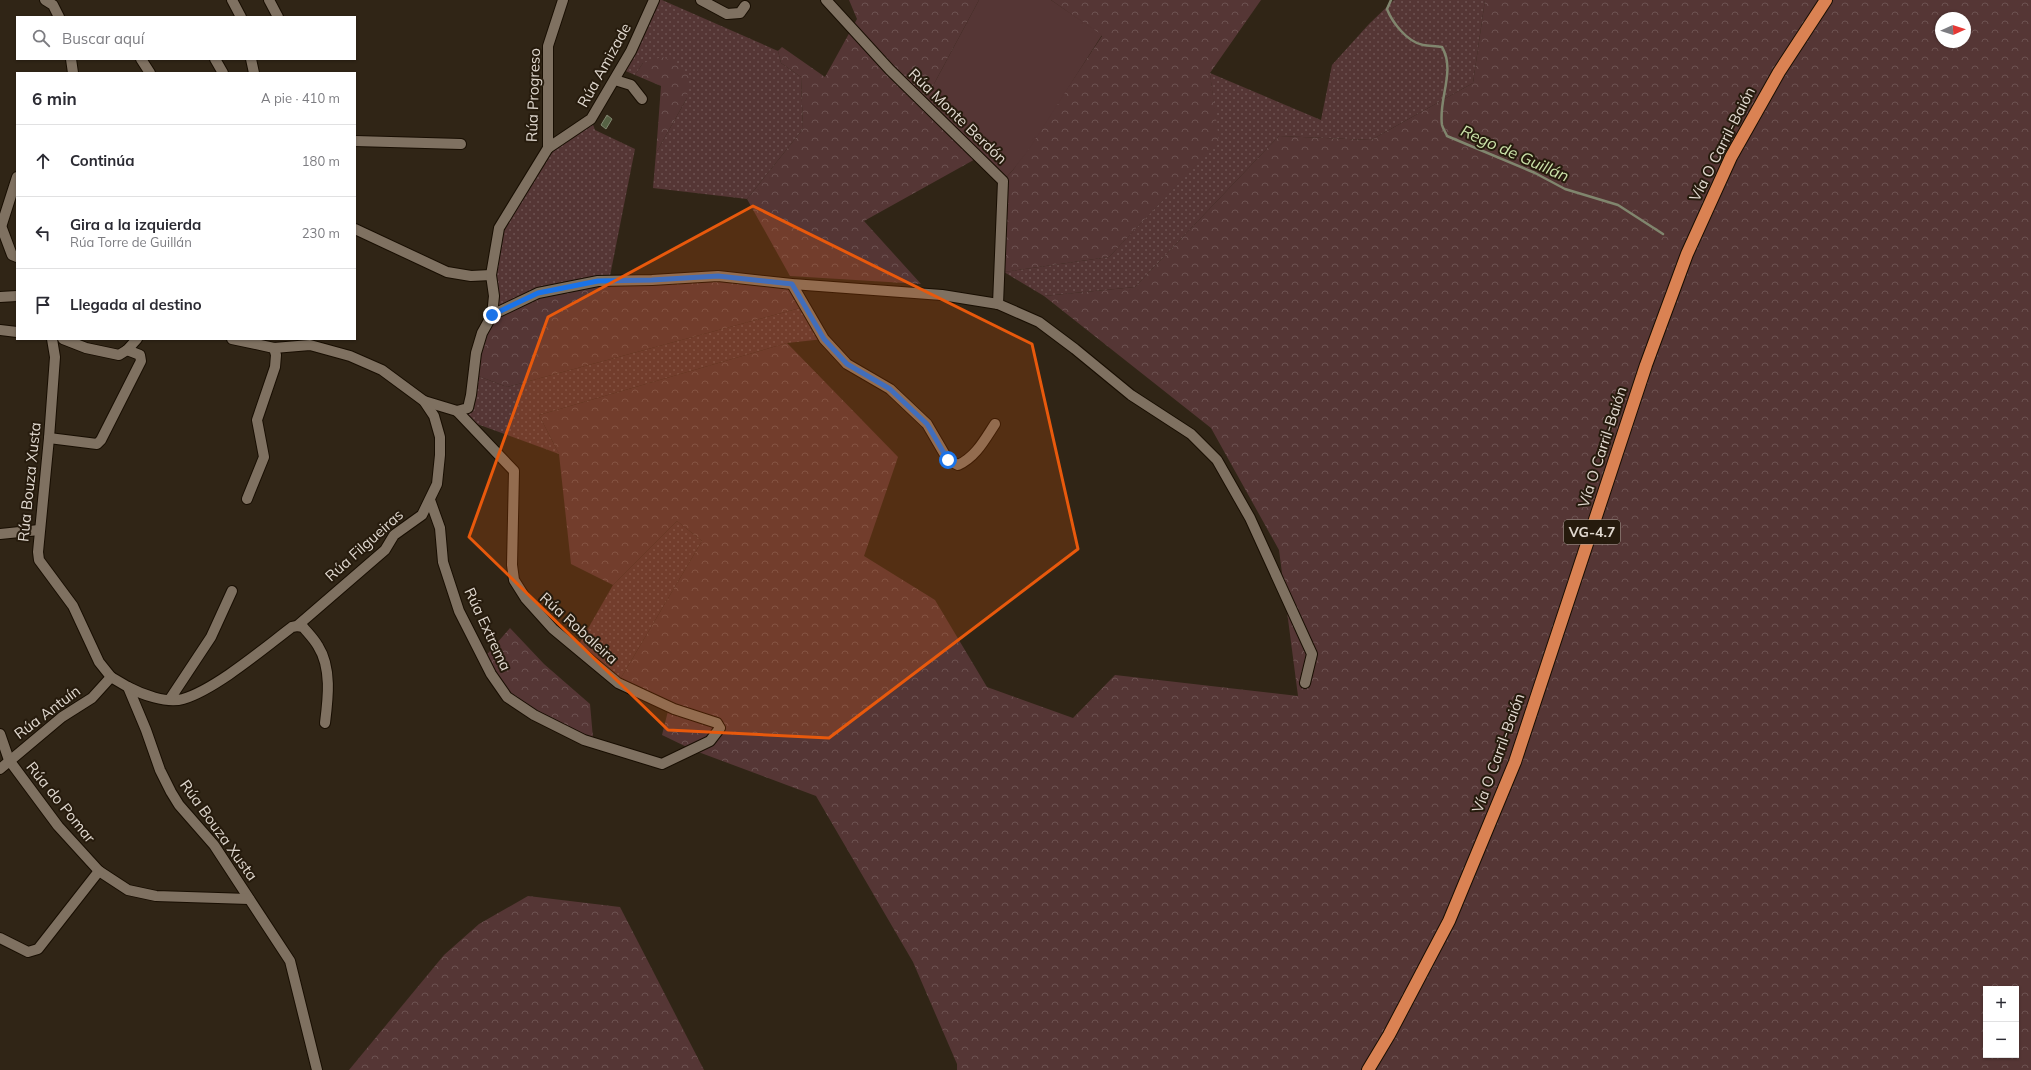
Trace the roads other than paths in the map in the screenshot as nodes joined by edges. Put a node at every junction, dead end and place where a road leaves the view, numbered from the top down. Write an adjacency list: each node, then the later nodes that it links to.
1 (45, 0): 10 (street)
2 (232, 0): 11 (street)
3 (269, 0): 12 (street)
4 (563, 0): 25 (street, Rúa Progreso)
5 (654, 0): 21 (street, Rúa Amizade)
6 (701, 0): 9 (street)
7 (826, 0): 34 (street, Rúa Monte Berdón)
8 (1826, 0): 68 (highway, Vía O Carril-Baión / VG-4.7)
9 (745, 6)
10 (58, 16)
11 (240, 16)
12 (277, 16)
13 (71, 60): 17 (street)
14 (142, 60): 18 (street)
15 (216, 60): 19 (street)
16 (252, 60): 20 (street)
17 (73, 72)
18 (149, 72)
19 (222, 72)
20 (254, 72)
21 (614, 80): 22 (street); 25 (street, Rúa Amizade)
22 (642, 100)
23 (356, 141): 24 (street)
24 (461, 144)
25 (548, 148): 30 (street, Rúa Progreso)
26 (16, 180): 27 (street)
27 (1, 224): 29 (street)
28 (356, 229): 30 (street)
29 (16, 257)
30 (491, 275): 35 (street)
31 (792, 284): 34 (street); 35 (street); 47 (street)
32 (16, 296): 33 (street)
33 (0, 297)
34 (998, 304): 56 (street)
35 (492, 315): 46 (street)
36 (0, 330): 37 (street)
37 (16, 332)
38 (52, 340): 48 (street, Rúa Bouza Xusta)
39 (66, 340): 44 (street)
40 (136, 340): 44 (street)
41 (237, 340): 43 (street)
42 (311, 342): 43 (street); 45 (street)
43 (274, 348): 49 (street)
44 (127, 350): 48 (street)
45 (424, 401): 46 (street); 50 (street, Rúa Filgueiras)
46 (457, 410): 62 (street, Rúa Robaleira)
47 (995, 424)
48 (50, 438): 51 (street, Rúa Bouza Xusta)
49 (247, 499)
50 (430, 500): 54 (street, Rúa Filgueiras); 62 (street, Rúa Extrema)
51 (40, 530): 52 (street); 55 (street, Rúa Bouza Xusta)
52 (0, 534)
53 (232, 591): 58 (street)
54 (297, 626): 58 (street, Rúa Filgueiras); 59 (street)
55 (110, 677): 57 (street, Rúa Bouza Xusta); 61 (street, Rúa Antuín)
56 (1305, 683)
57 (128, 686): 58 (street, Rúa Filgueiras); 65 (street, Rúa Bouza Xusta)
58 (170, 699)
59 (325, 723)
60 (0, 734): 61 (street, Rúa do Pomar)
61 (9, 760): 63 (street, Rúa Antuín); 64 (street, Rúa do Pomar)
62 (662, 764)
63 (0, 769)
64 (99, 871): 65 (street, Rúa do Pomar); 66 (street)
65 (249, 899): 67 (street, Rúa Bouza Xusta)
66 (0, 938)
67 (317, 1070)
68 (1368, 1070)

